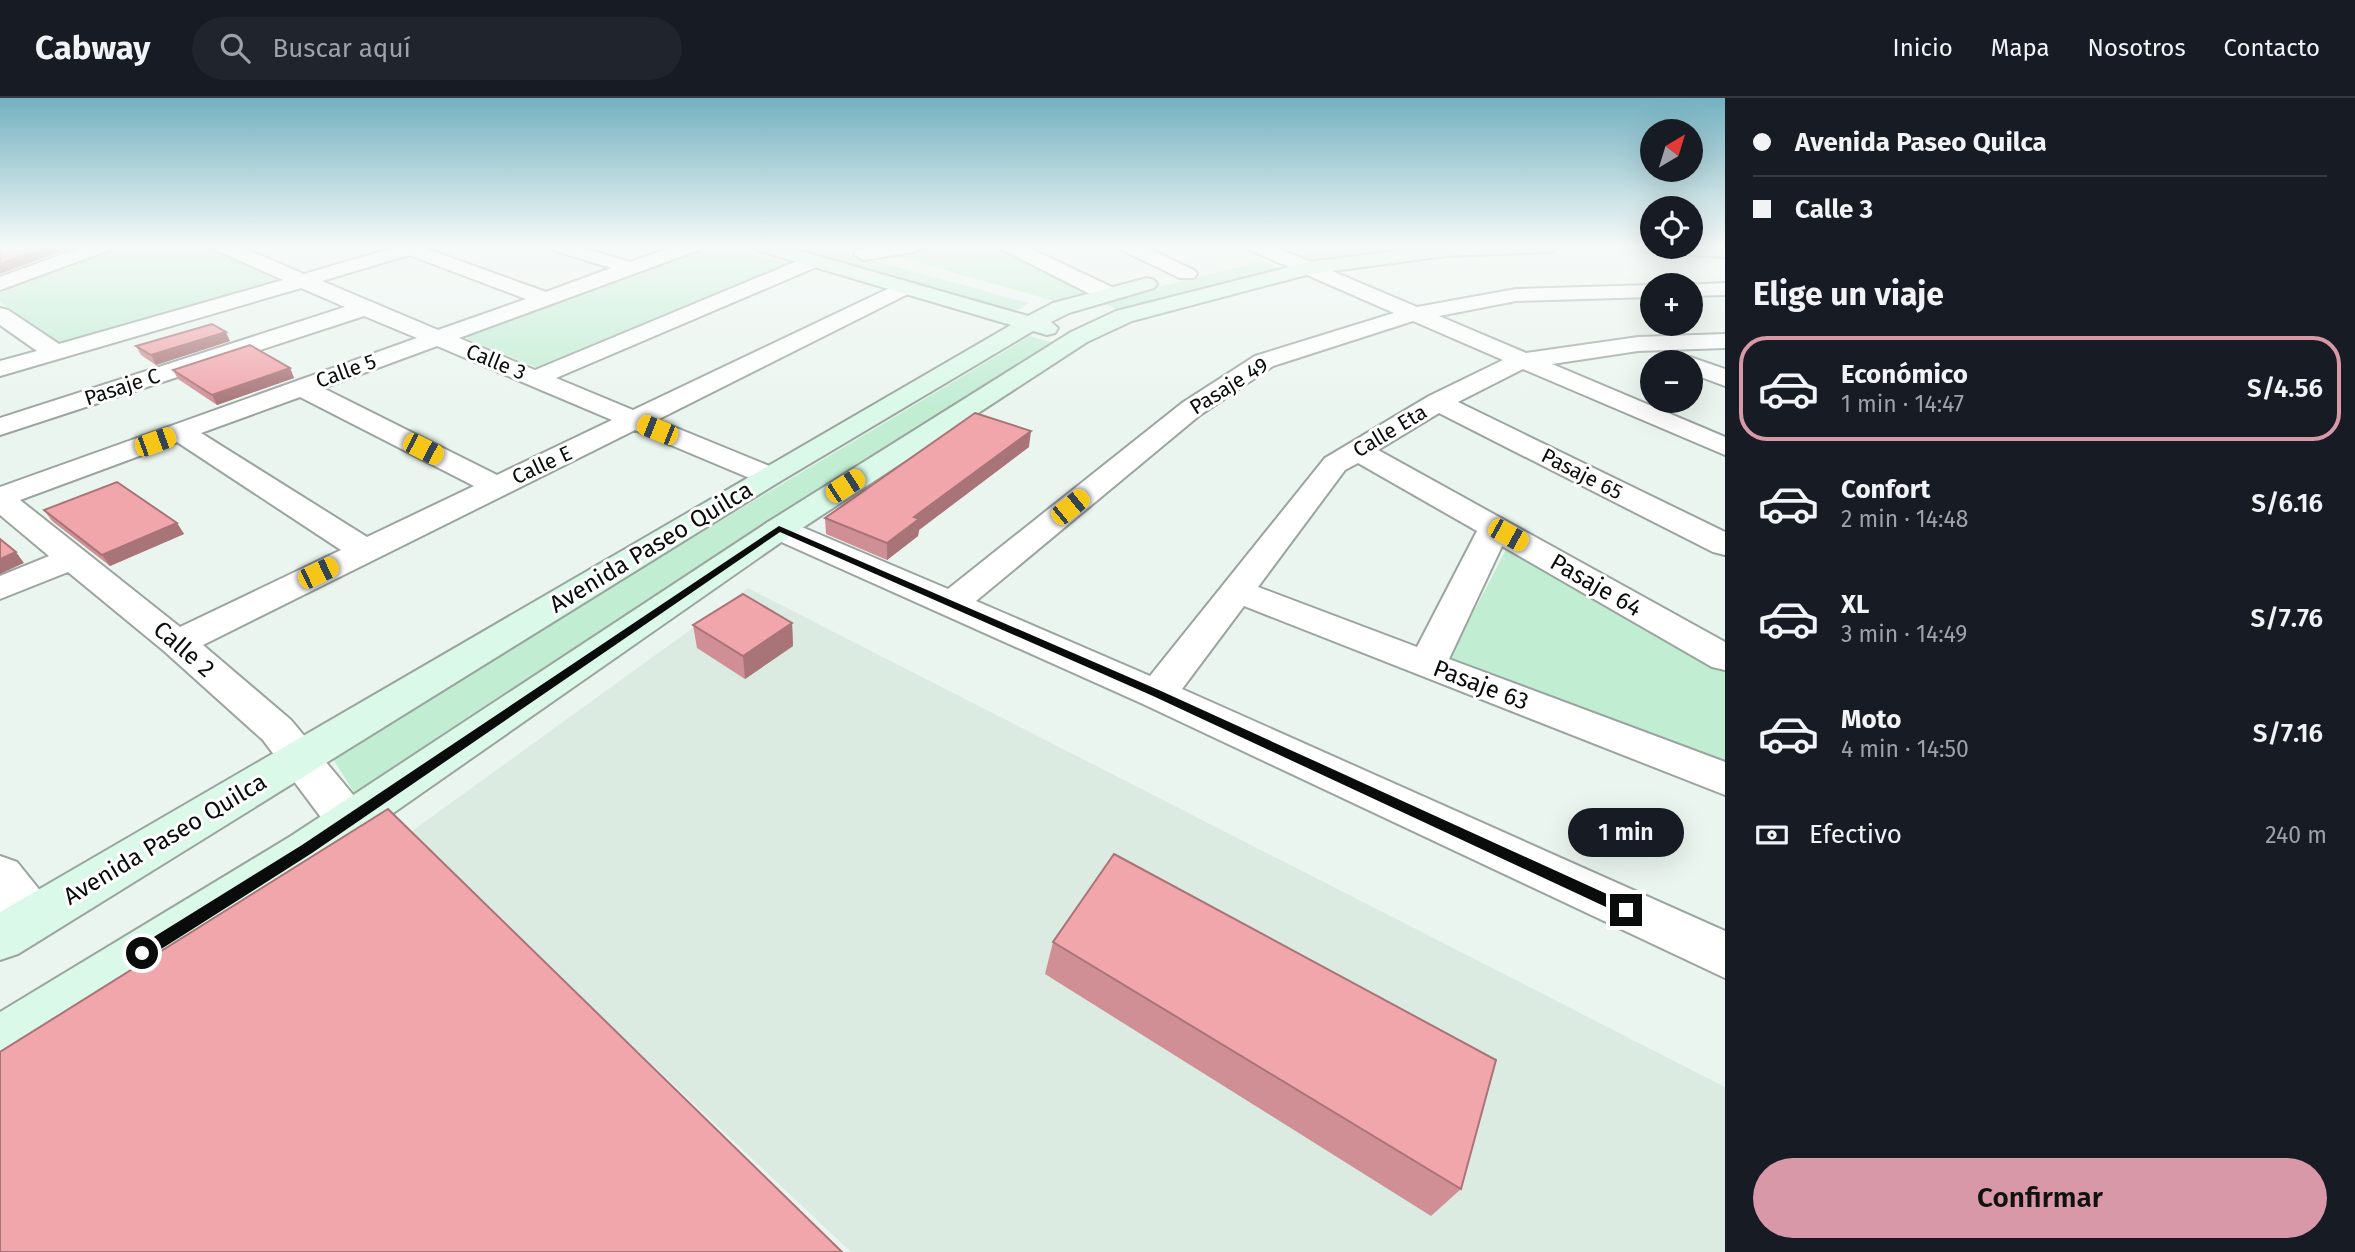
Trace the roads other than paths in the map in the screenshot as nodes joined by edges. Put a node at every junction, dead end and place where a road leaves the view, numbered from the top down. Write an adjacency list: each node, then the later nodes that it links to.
1 (238, 300): 21 (street)
2 (346, 300): 12 (street, Calle 3)
3 (545, 300): 17 (street, Calle 5)
4 (722, 300): 26 (street)
5 (870, 300): 29 (street, Calle E)
6 (989, 300): 13 (main road)
7 (1076, 300): 16 (street)
8 (1135, 300): 16 (main road, Avenida Paseo Quilca)
9 (1175, 300): 16 (main road, Avenida Paseo Quilca)
10 (1381, 300): 14 (street)
11 (1490, 300): 14 (street, Pasaje 49)
12 (365, 308): 17 (street, Calle 3); 30 (street, Pasaje C)
13 (1029, 311): 16 (main road); 16 (main road, Avenida Paseo Quilca); 34 (main road, Avenida Paseo Quilca)
14 (1413, 314): 22 (street); 44 (street, Pasaje 49)
15 (0, 315): 21 (street)
16 (1098, 318): 38 (main road, Avenida Paseo Quilca)
17 (438, 338): 26 (street, Calle 3); 27 (street, Calle 5)
18 (1725, 341): 19 (street, Calle Eta)
19 (1638, 344): 20 (street); 22 (street, Calle Eta)
20 (1654, 350)
21 (56, 353): 23 (street)
22 (1521, 361): 28 (street, Calle Eta); 32 (street)
23 (0, 369)
24 (1703, 369): 25 (street)
25 (1725, 378)
26 (536, 379): 29 (street, Calle 3)
27 (301, 387): 31 (street, Calle 5); 35 (street)
28 (1438, 402): 33 (street, Calle Eta); 39 (street, Pasaje 65)
29 (635, 421): 34 (street, Calle 3); 35 (street, Calle E)
30 (0, 427)
31 (180, 432): 36 (street, Calle 5); 40 (street)
32 (1725, 447)
33 (1358, 450): 37 (street, Pasaje 64); 43 (street, Calle Eta)
34 (769, 475): 49 (main road, Avenida Paseo Quilca)
35 (496, 486): 40 (street, Calle E)
36 (0, 498): 41 (street, Calle 2)
37 (1494, 527): 46 (street, Pasaje 64); 47 (street)
38 (779, 528): 44 (street); 51 (main road, Avenida Paseo Quilca)
39 (1725, 545)
40 (364, 550): 45 (street, Calle E)
41 (74, 558): 42 (street); 45 (street, Calle 2)
42 (0, 589)
43 (1236, 591): 47 (street, Pasaje 63); 48 (street, Calle Eta)
44 (950, 604): 48 (street)
45 (177, 643): 49 (street, Calle 2)
46 (1725, 658)
47 (1427, 665): 50 (street, Pasaje 63)
48 (1157, 694): 54 (street)
49 (298, 760): 51 (street, Calle 2); 53 (main road, Avenida Paseo Quilca)
50 (1725, 779)
51 (348, 820): 55 (main road, Avenida Paseo Quilca)
52 (0, 876): 53 (street)
53 (17, 928)
54 (1725, 955)
55 (0, 1042)

